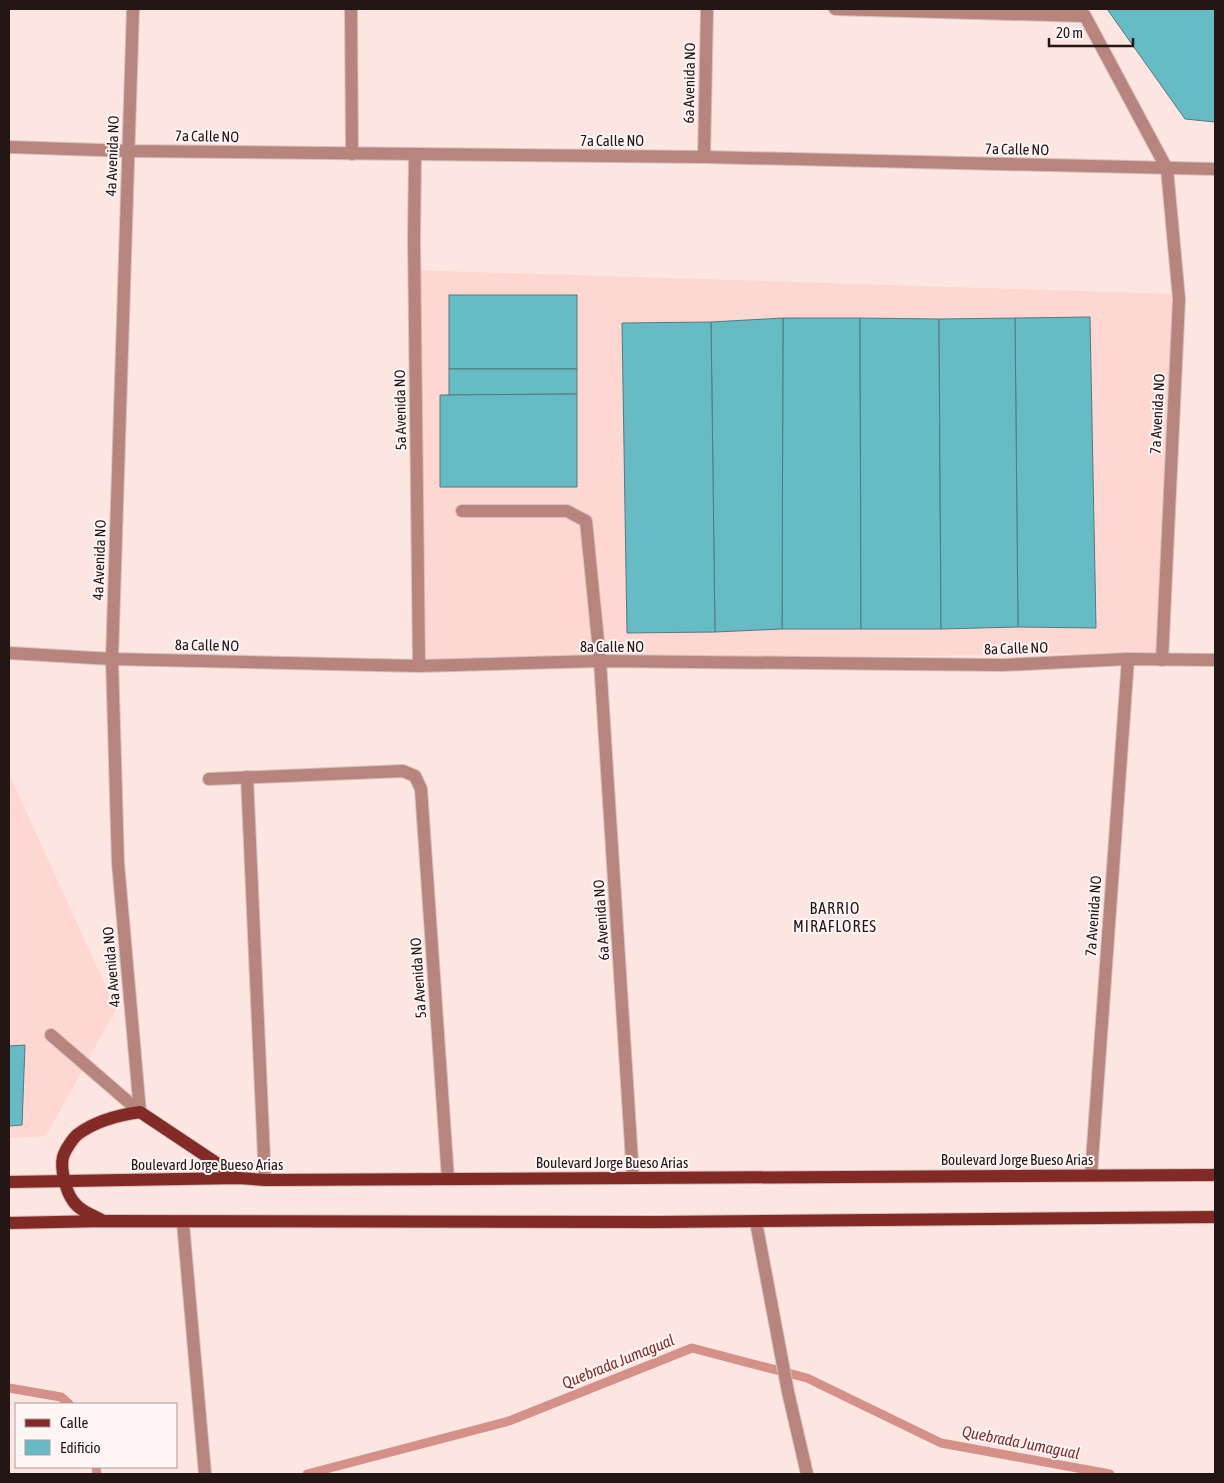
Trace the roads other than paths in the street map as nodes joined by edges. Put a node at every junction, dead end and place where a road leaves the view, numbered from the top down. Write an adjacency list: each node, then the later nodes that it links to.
1 (133, 9): 7 (street, 4a Avenida NO)
2 (351, 9): 8 (street)
3 (708, 9): 10 (street, 6a Avenida NO)
4 (835, 9): 5 (street)
5 (1082, 12): 11 (street)
6 (9, 147): 7 (street, 7a Calle NO)
7 (128, 151): 8 (street, 7a Calle NO); 15 (street, 4a Avenida NO)
8 (352, 154): 9 (street, 7a Calle NO)
9 (415, 154): 10 (street, 7a Calle NO); 20 (street, 5a Avenida NO)
10 (704, 157): 11 (street, 7a Calle NO)
11 (1167, 169): 12 (street, 7a Calle NO); 17 (street, 7a Avenida NO)
12 (1215, 169)
13 (462, 511): 19 (street, 6a Avenida NO)
14 (9, 653): 15 (street, 8a Calle NO)
15 (112, 658): 20 (street, 8a Calle NO); 24 (street, 4a Avenida NO)
16 (1128, 659): 17 (street, 8a Calle NO); 19 (street, 8a Calle NO); 25 (street, 7a Avenida NO)
17 (1162, 660): 18 (street, 8a Calle NO)
18 (1215, 660)
19 (600, 661): 20 (street, 8a Calle NO); 28 (street, 6a Avenida NO)
20 (419, 666)
21 (247, 777): 22 (street); 29 (street, 5a Avenida NO); 30 (street)
22 (210, 779)
23 (51, 1035): 24 (street)
24 (140, 1112): 27 (main road); 32 (main road)
25 (1091, 1175): 26 (main road, Boulevard Jorge Bueso Arias); 28 (main road, Boulevard Jorge Bueso Arias)
26 (1215, 1175)
27 (239, 1178): 30 (main road, Boulevard Jorge Bueso Arias); 32 (main road, Boulevard Jorge Bueso Arias)
28 (633, 1178): 29 (main road, Boulevard Jorge Bueso Arias)
29 (448, 1179): 30 (main road, Boulevard Jorge Bueso Arias)
30 (264, 1180)
31 (9, 1182): 32 (main road, Boulevard Jorge Bueso Arias)
32 (64, 1182): 34 (main road)
33 (1215, 1217): 35 (main road)
34 (104, 1222): 36 (main road); 37 (main road)
35 (756, 1222): 37 (main road); 39 (street)
36 (9, 1223)
37 (183, 1223): 38 (street)
38 (205, 1474)
39 (807, 1474)

